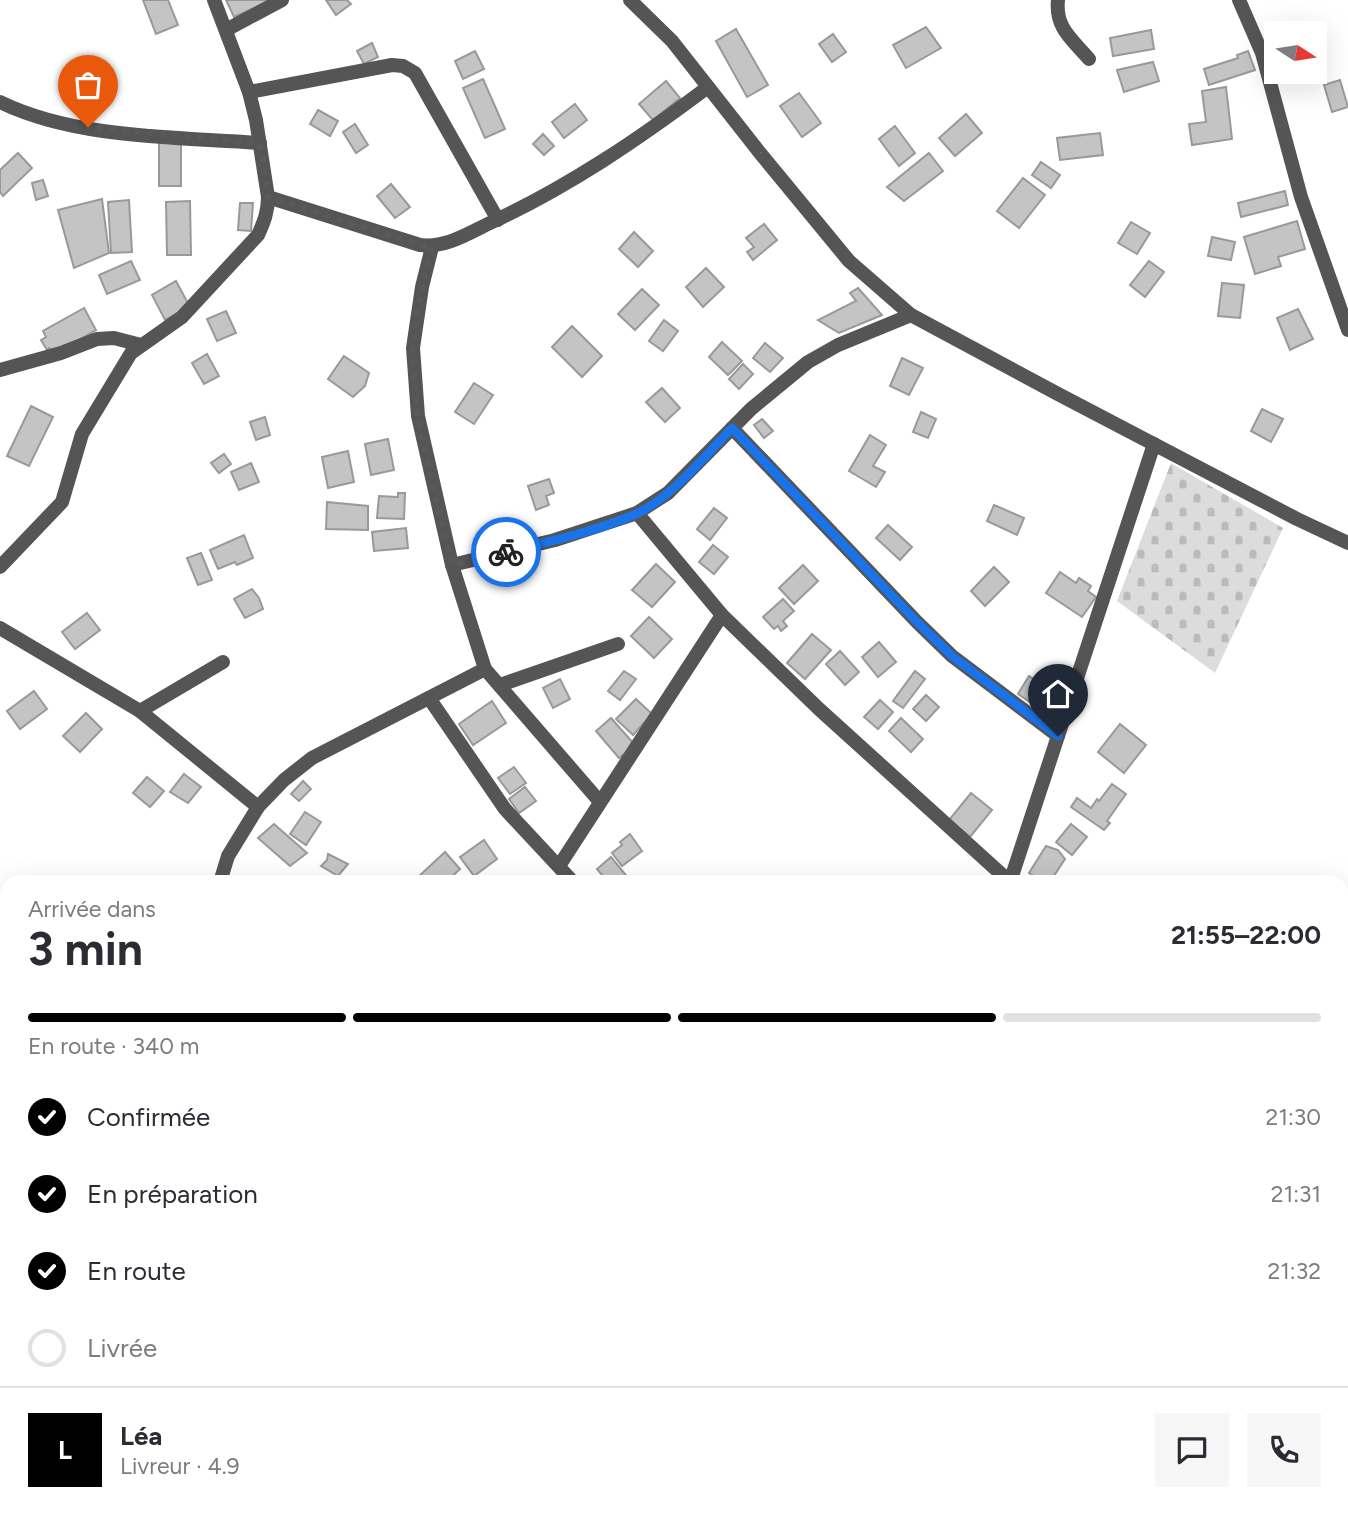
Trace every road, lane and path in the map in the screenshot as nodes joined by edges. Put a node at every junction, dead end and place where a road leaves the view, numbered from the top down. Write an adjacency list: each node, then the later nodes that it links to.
1 (214, 0): 6 (street)
2 (282, 0): 6 (street)
3 (630, 0): 8 (street)
4 (1058, 0): 7 (street)
5 (1239, 0): 16 (street)
6 (226, 30): 9 (street)
7 (1089, 59)
8 (708, 87): 13 (street); 15 (street)
9 (249, 92): 11 (street); 13 (street)
10 (0, 102): 11 (street)
11 (260, 143): 12 (street)
12 (268, 197): 14 (street); 17 (street)
13 (498, 220): 14 (street)
14 (432, 247): 23 (street)
15 (911, 315): 19 (street); 20 (street)
16 (1348, 330)
17 (141, 345): 18 (street); 24 (street)
18 (0, 370)
19 (732, 428): 21 (street); 33 (street)
20 (1154, 444): 22 (street); 33 (street)
21 (637, 513): 23 (street); 25 (street)
22 (1348, 543)
23 (452, 565): 29 (street)
24 (0, 567)
25 (722, 615): 34 (street); 39 (street)
26 (0, 628): 32 (street)
27 (618, 644): 30 (street)
28 (223, 662): 32 (street)
29 (485, 669): 30 (street); 31 (street)
30 (500, 685): 34 (street)
31 (429, 698): 35 (street); 36 (street)
32 (140, 711): 35 (street)
33 (1058, 736): 40 (street)
34 (600, 802): 36 (street)
35 (258, 807): 37 (street)
36 (559, 866): 38 (street)
37 (222, 875)
38 (567, 875)
39 (1002, 875)
40 (1012, 875)

